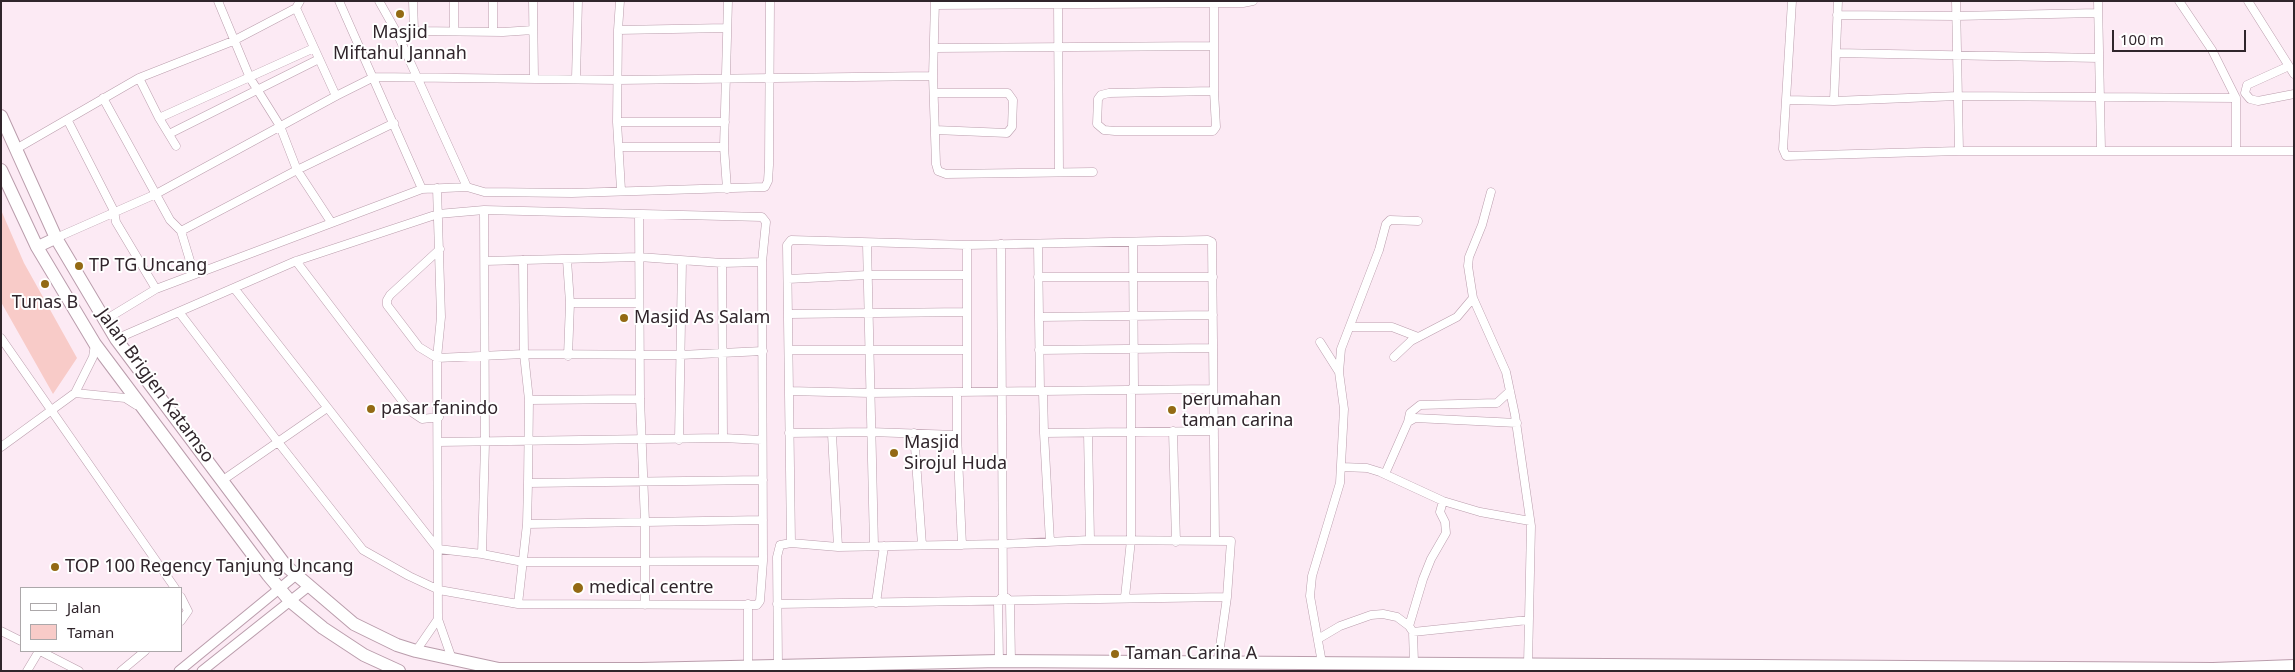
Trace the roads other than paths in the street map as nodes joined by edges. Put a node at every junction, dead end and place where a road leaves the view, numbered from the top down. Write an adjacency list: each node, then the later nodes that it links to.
1 (218, 1): 38 (street)
2 (339, 1): 50 (street)
3 (379, 1): 37 (street)
4 (413, 1): 32 (street)
5 (454, 1): 33 (street)
6 (493, 1): 36 (street)
7 (533, 1): 34 (street)
8 (578, 1): 54 (street)
9 (620, 1): 35 (street)
10 (728, 1): 31 (street)
11 (770, 1): 56 (street)
12 (1253, 1): 23 (street)
13 (1792, 1): 68 (street)
14 (1838, 1): 29 (street)
15 (1956, 1): 30 (street)
16 (2098, 1): 28 (street)
17 (2248, 1): 47 (street)
18 (1018, 2): 19 (street); 26 (street)
19 (1058, 2): 20 (street); 42 (street)
20 (1100, 2): 21 (street)
21 (1136, 2): 22 (street)
22 (1175, 2): 23 (street)
23 (1214, 2): 39 (street)
24 (2183, 2): 67 (street)
25 (935, 3): 26 (street); 41 (street)
26 (981, 3)
27 (298, 5): 38 (street); 40 (street)
28 (2098, 13): 30 (street); 45 (street)
29 (1837, 15): 30 (street); 43 (street)
30 (1956, 16): 44 (street)
31 (727, 28): 35 (street); 55 (street)
32 (414, 30): 33 (street); 37 (street)
33 (454, 30): 36 (street)
34 (533, 30): 36 (street); 57 (street)
35 (618, 30): 58 (street)
36 (493, 32)
37 (397, 33): 51 (street)
38 (233, 42): 52 (street); 53 (street)
39 (1213, 46): 42 (street); 60 (street)
40 (314, 48): 46 (street); 53 (street)
41 (935, 48): 42 (street); 49 (street)
42 (1057, 48): 89 (street)
43 (1836, 53): 44 (street); 69 (street)
44 (1957, 55): 45 (street); 64 (street)
45 (2099, 58): 65 (street)
46 (319, 59): 59 (street); 63 (street)
47 (2289, 66): 48 (street); 62 (street)
48 (2294, 74)
49 (933, 76): 56 (street); 61 (street)
50 (374, 77): 51 (street); 63 (street); 75 (street)
51 (417, 77): 57 (street); 91 (street)
52 (139, 78): 66 (street); 71 (street)
53 (250, 78): 59 (street); 71 (street)
54 (576, 78): 57 (street); 58 (street)
55 (727, 78): 56 (street); 58 (street); 74 (street)
56 (768, 78): 94 (street)
57 (534, 79)
58 (618, 80): 73 (street)
59 (257, 90): 76 (street); 78 (street)
60 (1214, 91): 60 (street)
61 (934, 93): 77 (street); 77 (street)
62 (2294, 94)
63 (336, 96): 76 (street)
64 (1958, 96): 65 (street); 69 (street); 85 (street)
65 (2098, 97): 67 (street); 83 (street)
66 (103, 98): 72 (street); 97 (street)
67 (2236, 98): 84 (street)
68 (1786, 100): 69 (street); 85 (street)
69 (1834, 101)
70 (1, 116): 82 (highway, Jalan Brigjen Katamso)
71 (159, 118): 78 (street)
72 (68, 121): 82 (street); 99 (street)
73 (617, 122): 74 (street); 80 (street)
74 (725, 122): 81 (street)
75 (394, 123): 88 (street); 93 (street)
76 (280, 126): 88 (street); 97 (street)
77 (935, 130): 89 (street)
78 (169, 134): 79 (street)
79 (176, 146)
80 (619, 147): 81 (street); 95 (street)
81 (724, 147): 94 (street)
82 (16, 149): 105 (highway, Jalan Brigjen Katamso)
83 (2101, 150): 84 (street); 85 (street)
84 (2236, 150): 86 (street)
85 (1959, 151)
86 (2294, 151)
87 (1, 170): 111 (highway, Jalan Brigjen Katamso)
88 (298, 170): 103 (street); 104 (street)
89 (1060, 172): 90 (street)
90 (1093, 172)
91 (467, 187): 92 (street); 95 (street)
92 (437, 188): 93 (street); 100 (street)
93 (422, 189): 103 (street)
94 (727, 189): 95 (street)
95 (621, 190)
96 (1491, 192): 130 (street)
97 (156, 194): 99 (street); 104 (street)
98 (484, 210): 100 (street); 101 (street); 117 (street)
99 (114, 211): 105 (street); 129 (street)
100 (438, 214): 112 (street); 116 (street)
101 (639, 214): 113 (street); 119 (street)
102 (1418, 221): 141 (street)
103 (331, 222): 121 (street)
104 (181, 231): 121 (street)
105 (56, 238): 111 (main road); 140 (highway, Jalan Brigjen Katamso)
106 (1133, 243): 109 (street); 124 (street); 125 (street)
107 (867, 244): 110 (street); 122 (street); 127 (street)
108 (1001, 244): 109 (street); 110 (street); 165 (street)
109 (1038, 244): 126 (street)
110 (967, 245): 123 (street)
111 (37, 247): 146 (highway, Jalan Brigjen Katamso)
112 (440, 249): 161 (street); 161 (street)
113 (639, 258): 115 (street); 118 (street); 132 (street)
114 (523, 260): 115 (street); 117 (street); 154 (street)
115 (566, 260): 131 (street)
116 (296, 261): 128 (street); 178 (street)
117 (485, 261): 158 (street)
118 (682, 261): 120 (street); 157 (street)
119 (762, 262): 120 (street); 153 (street)
120 (722, 263): 155 (street)
121 (194, 274): 129 (street)
122 (868, 275): 123 (street); 127 (street); 136 (street)
123 (967, 275): 134 (street)
124 (1133, 277): 125 (street); 126 (street); 137 (street)
125 (1213, 277): 138 (street)
126 (1038, 278): 139 (street)
127 (788, 279): 135 (street)
128 (234, 288): 133 (street); 175 (street)
129 (156, 289): 140 (street)
130 (1473, 298): 142 (street); 170 (street)
131 (570, 303): 132 (street); 159 (street)
132 (639, 303): 156 (street)
133 (179, 312): 144 (street); 196 (street)
134 (967, 312): 136 (street); 151 (street)
135 (789, 314): 136 (street); 150 (street)
136 (869, 314): 148 (street)
137 (1134, 315): 138 (street); 139 (street); 149 (street)
138 (1213, 315): 147 (street)
139 (1039, 317): 152 (street)
140 (105, 320): 144 (highway, Jalan Brigjen Katamso)
141 (1350, 327): 142 (street); 162 (street)
142 (1418, 337): 160 (street)
143 (1, 338): 177 (street)
144 (116, 339): 202 (highway, Jalan Brigjen Katamso)
145 (1320, 342): 162 (street)
146 (95, 344): 171 (street); 176 (highway, Jalan Brigjen Katamso)
147 (1213, 348): 149 (street); 164 (street)
148 (870, 349): 150 (street); 151 (street); 172 (street)
149 (1134, 349): 152 (street); 163 (street)
150 (789, 350): 167 (street)
151 (967, 350): 169 (street)
152 (1039, 350): 166 (street)
153 (763, 351): 155 (street); 194 (street)
154 (524, 354): 158 (street); 159 (street); 174 (street)
155 (722, 354): 157 (street); 191 (street)
156 (639, 355): 157 (street); 159 (street); 173 (street)
157 (680, 355): 193 (street)
158 (484, 356): 161 (street); 198 (street)
159 (568, 356)
160 (1394, 356)
161 (437, 358): 178 (street)
162 (1338, 372): 200 (street)
163 (1132, 389): 164 (street); 166 (street); 181 (street)
164 (1213, 389): 183 (street)
165 (1001, 391): 166 (street); 169 (street); 217 (street)
166 (1041, 391): 187 (street)
167 (789, 392): 172 (street); 185 (street)
168 (957, 392): 169 (street); 172 (street); 190 (street)
169 (967, 392)
170 (1510, 392): 179 (street); 180 (street)
171 (75, 393): 176 (street); 177 (street)
172 (870, 393): 184 (street)
173 (640, 399): 174 (street); 195 (street)
174 (529, 400): 192 (street)
175 (327, 408): 196 (street); 223 (street)
176 (142, 409): 231 (highway, Jalan Brigjen Katamso)
177 (52, 410): 199 (street); 230 (street)
178 (439, 417): 197 (street)
179 (1408, 422): 180 (street); 201 (street)
180 (1517, 423): 208 (street)
181 (1130, 431): 182 (street); 188 (street); 212 (street)
182 (1173, 431): 183 (street); 215 (street)
183 (1214, 431): 213 (street)
184 (870, 432): 186 (street); 189 (street); 221 (street)
185 (789, 433): 189 (street); 216 (street)
186 (914, 433): 190 (street); 218 (street)
187 (1044, 433): 188 (street); 214 (street)
188 (1088, 433): 211 (street)
189 (832, 434): 220 (street)
190 (957, 435): 219 (street)
191 (723, 438): 193 (street); 194 (street)
192 (528, 440): 195 (street); 198 (street); 205 (street)
193 (679, 440): 195 (street)
194 (762, 440): 203 (street)
195 (642, 441): 204 (street)
196 (278, 442): 202 (street); 232 (street)
197 (438, 442): 198 (street); 223 (street)
198 (486, 443): 224 (street)
199 (1, 447)
200 (1342, 467): 201 (street); 250 (street)
201 (1385, 474): 206 (street)
202 (223, 480): 228 (highway, Jalan Brigjen Katamso)
203 (763, 480): 204 (street); 207 (street)
204 (642, 481): 205 (street); 209 (street)
205 (528, 483): 210 (street)
206 (1443, 501): 208 (street); 248 (street)
207 (763, 520): 209 (street); 225 (street)
208 (1530, 521): 247 (street)
209 (645, 522): 210 (street); 227 (street)
210 (527, 524): 226 (street)
211 (1090, 540): 212 (street); 214 (street)
212 (1131, 540): 215 (street); 234 (street)
213 (1215, 541): 215 (street); 235 (street)
214 (1050, 542): 217 (street)
215 (1176, 542)
216 (791, 543): 220 (street); 243 (street)
217 (1003, 544): 219 (street); 233 (street)
218 (922, 545): 219 (street); 222 (street)
219 (962, 545)
220 (838, 546): 221 (street)
221 (874, 546): 222 (street)
222 (884, 546): 240 (street)
223 (438, 549): 224 (street); 232 (street)
224 (482, 554): 226 (street)
225 (764, 561): 227 (street); 242 (street)
226 (523, 562): 227 (street); 241 (street)
227 (645, 563): 244 (street)
228 (296, 575): 229 (highway, Jalan Brigjen Katamso); 231 (street)
229 (308, 586): 237 (street); 252 (highway, Jalan Brigjen Katamso)
230 (174, 587)
231 (280, 589): 237 (highway, Jalan Brigjen Katamso); 269 (street)
232 (439, 590): 241 (street); 245 (street)
233 (1003, 594): 238 (street); 239 (street)
234 (1125, 598): 235 (street); 239 (street)
235 (1227, 598): 258 (street)
236 (182, 599): 246 (street)
237 (290, 601): 270 (street); 271 (highway, Jalan Brigjen Katamso)
238 (998, 602): 239 (street); 240 (street); 257 (street)
239 (1010, 602): 257 (street)
240 (876, 603): 243 (street)
241 (518, 604): 244 (street)
242 (748, 604): 244 (street); 262 (street)
243 (777, 604): 263 (street)
244 (645, 605)
245 (438, 619): 252 (street); 256 (street)
246 (182, 620)
247 (1528, 620): 248 (street); 261 (street)
248 (1411, 629): 250 (street); 260 (street)
249 (1, 631): 251 (street)
250 (1318, 639): 259 (street)
251 (20, 640)
252 (416, 651): 256 (highway, Jalan Brigjen Katamso)
253 (39, 652): 266 (street)
254 (42, 652): 267 (street)
255 (144, 652): 268 (street)
256 (452, 659): 262 (highway, Jalan Brigjen Katamso)
257 (1005, 661): 258 (highway, Jalan Brigjen Katamso); 263 (highway, Jalan Brigjen Katamso)
258 (1218, 661): 259 (highway, Jalan Brigjen Katamso)
259 (1322, 662): 260 (highway, Jalan Brigjen Katamso)
260 (1414, 663): 261 (highway, Jalan Brigjen Katamso)
261 (1528, 664): 265 (highway, Jalan Brigjen Katamso)
262 (748, 665): 263 (highway, Jalan Brigjen Katamso)
263 (778, 665)
264 (2294, 666): 265 (highway, Jalan Brigjen Katamso)
265 (2014, 669)
266 (26, 671)
267 (79, 671)
268 (121, 671)
269 (179, 671)
270 (202, 671)
271 (399, 671)

